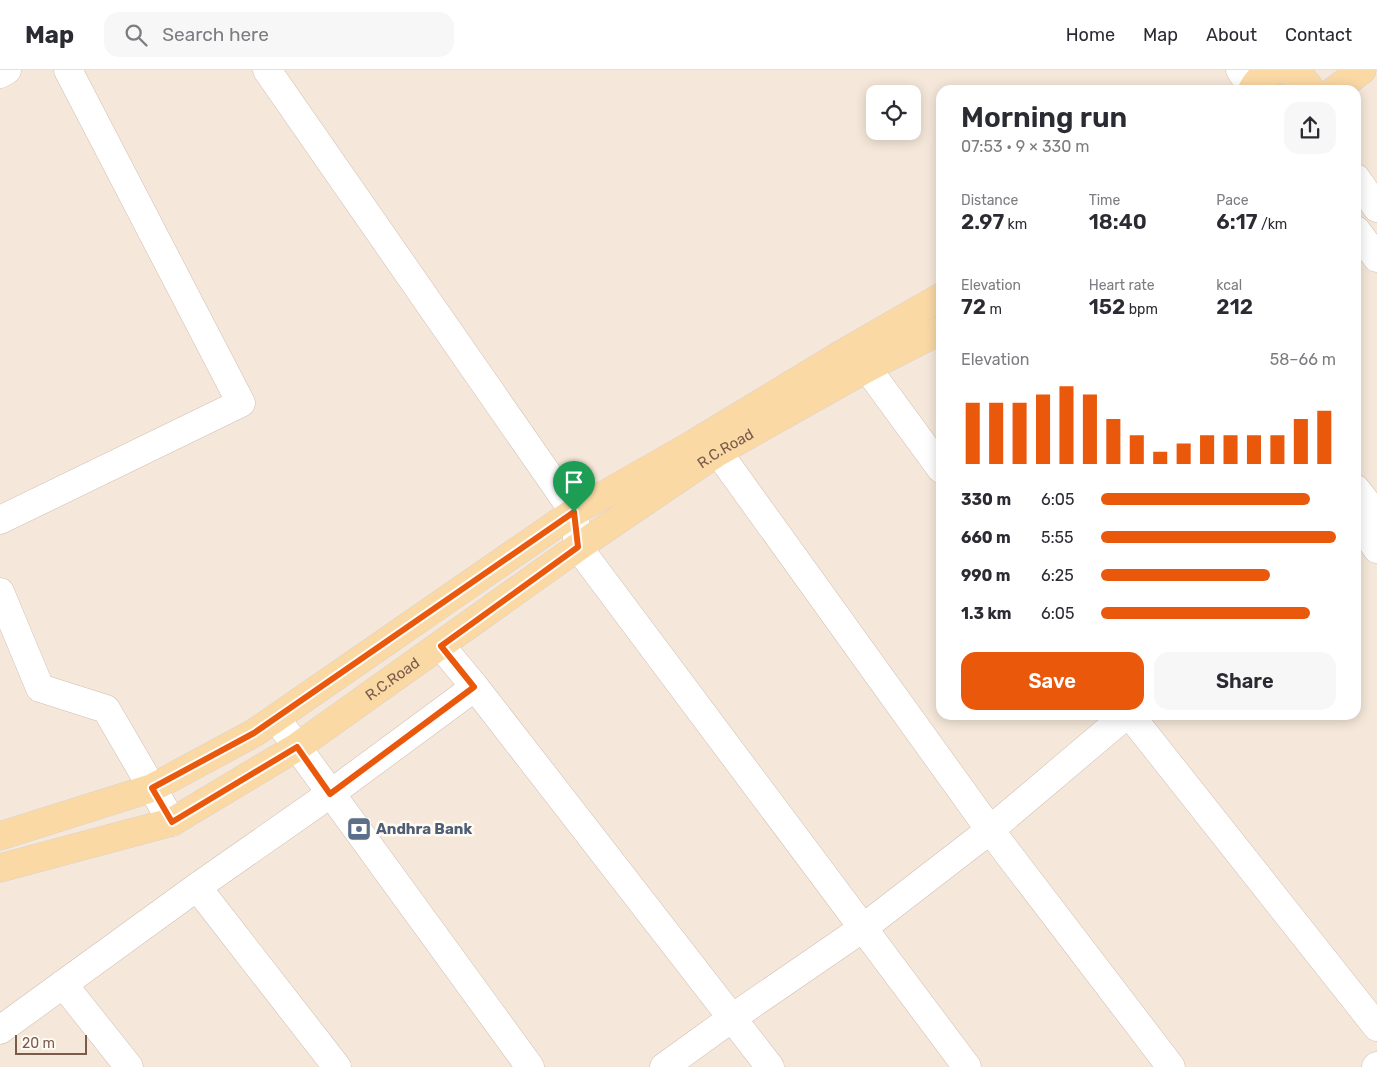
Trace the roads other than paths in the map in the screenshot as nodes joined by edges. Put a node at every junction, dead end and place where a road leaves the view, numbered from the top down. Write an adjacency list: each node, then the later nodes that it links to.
1 (7, 70): 5 (street)
2 (68, 70): 20 (street)
3 (267, 70): 19 (street)
4 (1362, 70): 8 (main road)
5 (0, 74)
6 (1292, 74): 7 (main road)
7 (1248, 83)
8 (1342, 85)
9 (1361, 185): 10 (street)
10 (1377, 208)
11 (1361, 237): 12 (street)
12 (1377, 258)
13 (936, 300): 19 (main road, R.C.Road)
14 (936, 333): 15 (main road, R.C.Road)
15 (867, 368): 16 (main road, R.C.Road); 17 (street)
16 (718, 452): 22 (main road, R.C.Road); 33 (street)
17 (936, 462)
18 (1361, 503): 21 (street)
19 (574, 512): 22 (street); 26 (main road, R.C.Road)
20 (0, 520)
21 (1370, 529)
22 (578, 547): 24 (main road, R.C.Road); 37 (street)
23 (0, 592): 30 (street)
24 (441, 646): 25 (street); 29 (main road, R.C.Road)
25 (474, 687): 31 (street); 39 (street)
26 (276, 718): 29 (street); 30 (main road, R.C.Road)
27 (1122, 720): 33 (street)
28 (1132, 720): 40 (street)
29 (297, 747): 31 (street); 32 (main road, R.C.Road)
30 (152, 788): 32 (street); 34 (main road, R.C.Road)
31 (330, 794): 36 (street); 44 (street)
32 (172, 822): 35 (main road, R.C.Road)
33 (990, 830): 37 (street); 48 (street)
34 (0, 836)
35 (0, 868)
36 (197, 886): 38 (street); 43 (street)
37 (863, 928): 39 (street); 47 (street)
38 (63, 984): 41 (street); 42 (street)
39 (732, 1018): 45 (street); 46 (street)
40 (1377, 1027)
41 (0, 1030)
42 (129, 1067)
43 (337, 1067)
44 (530, 1067)
45 (664, 1067)
46 (770, 1067)
47 (968, 1067)
48 (1170, 1067)

